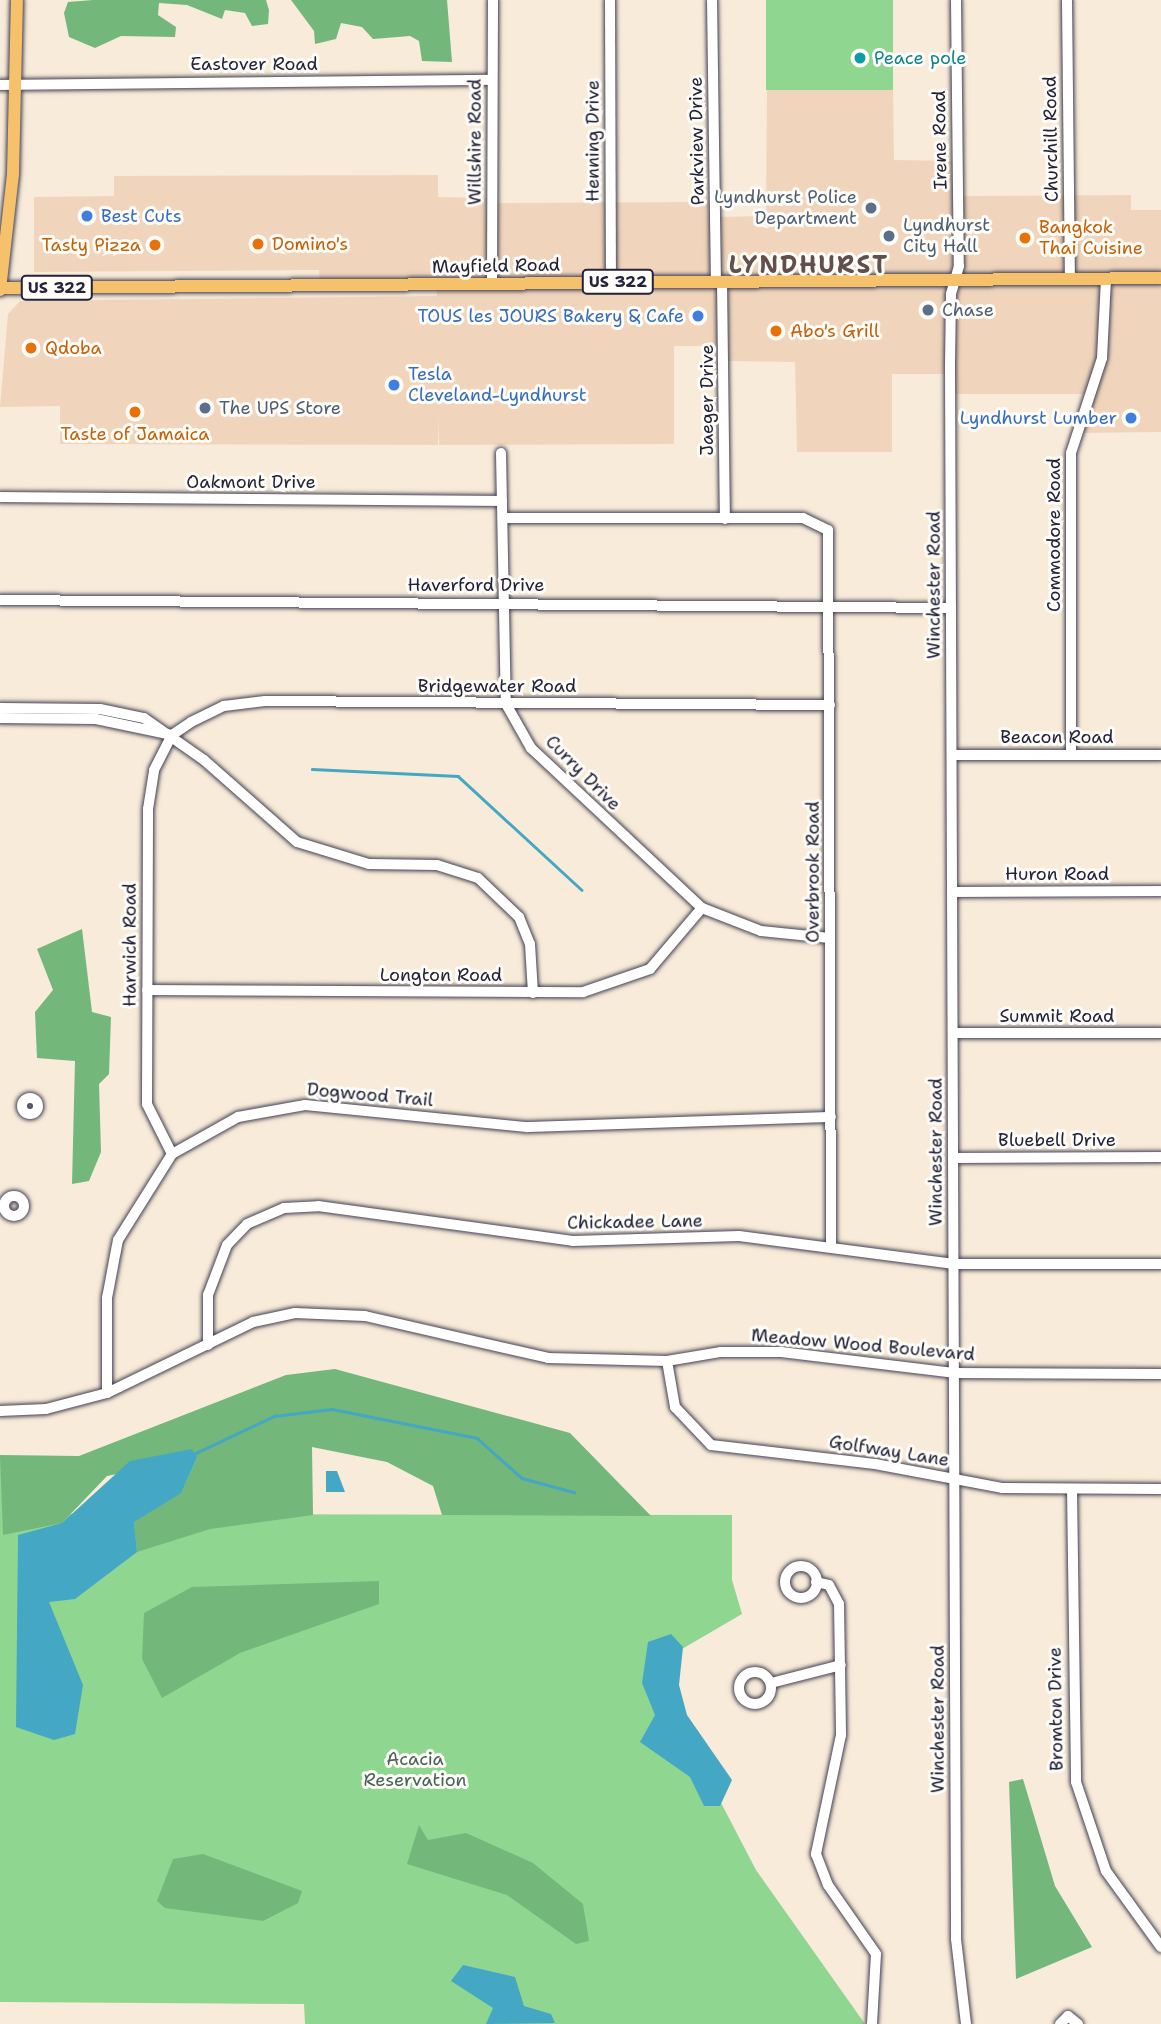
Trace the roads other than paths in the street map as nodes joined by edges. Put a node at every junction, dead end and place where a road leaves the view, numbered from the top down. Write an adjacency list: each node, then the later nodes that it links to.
1 (17, 0): 8 (main road)
2 (493, 0): 7 (street, Willshire Road)
3 (610, 0): 16 (street, Henning Drive)
4 (712, 0): 15 (street, Parkview Drive)
5 (956, 0): 14 (street, Irene Road)
6 (1067, 0): 11 (street, Churchill Road)
7 (492, 80): 8 (street, Eastover Road); 17 (street, Willshire Road)
8 (16, 83): 9 (street, Eastover Road); 10 (main road)
9 (0, 85)
10 (7, 174): 18 (main road)
11 (1070, 278): 12 (main road, Mayfield Road / US 322); 14 (main road, Mayfield Road / US 322)
12 (1106, 278): 13 (main road, Mayfield Road / US 322); 34 (street, Commodore Road)
13 (1161, 278)
14 (955, 279): 15 (main road, Mayfield Road / US 322); 27 (street, Winchester Road)
15 (719, 281): 16 (main road, Mayfield Road / US 322); 23 (street, Jaeger Drive)
16 (611, 283): 17 (main road, Mayfield Road / US 322)
17 (492, 284): 18 (main road, Mayfield Road / US 322)
18 (0, 289)
19 (501, 453): 21 (street, Curry Drive)
20 (0, 497): 21 (street, Oakmont Drive)
21 (502, 501): 22 (street, Curry Drive)
22 (503, 518): 23 (street); 25 (street, Curry Drive)
23 (724, 519): 26 (street, Overbrook Road)
24 (0, 600): 25 (street, Haverford Drive)
25 (503, 603): 26 (street, Haverford Drive); 28 (street, Curry Drive)
26 (829, 603): 27 (street, Haverford Drive); 29 (street, Overbrook Road)
27 (951, 608): 33 (street, Winchester Road)
28 (506, 704): 29 (street, Bridgewater Road); 32 (street, Bridgewater Road); 38 (street, Curry Drive)
29 (830, 705): 39 (street, Overbrook Road)
30 (0, 708): 32 (street)
31 (0, 718): 32 (street)
32 (172, 735): 40 (street, Harwich Road); 41 (street)
33 (952, 755): 34 (street, Beacon Road); 37 (street, Winchester Road)
34 (1071, 755): 35 (street, Beacon Road)
35 (1161, 755)
36 (1161, 891): 37 (street, Huron Road)
37 (954, 892): 42 (street, Winchester Road)
38 (702, 908): 39 (street, Curry Drive); 41 (street, Longton Road)
39 (830, 938): 44 (street, Overbrook Road)
40 (147, 990): 41 (street, Longton Road); 45 (street, Harwich Road)
41 (533, 993)
42 (953, 1033): 43 (street, Summit Road); 47 (street, Winchester Road)
43 (1161, 1033)
44 (831, 1117): 45 (street, Dogwood Trail); 48 (street, Overbrook Road)
45 (172, 1154): 55 (street, Dogwood Trail)
46 (1161, 1157): 47 (street, Bluebell Drive)
47 (953, 1158): 49 (street, Winchester Road)
48 (831, 1243): 49 (street, Chickadee Lane); 51 (street, Chickadee Lane)
49 (954, 1264): 50 (street, Chickadee Lane); 53 (street, Winchester Road)
50 (1161, 1264)
51 (208, 1345): 52 (street, Meadow Wood Boulevard); 55 (street, Meadow Wood Boulevard)
52 (667, 1361): 53 (street, Meadow Wood Boulevard); 57 (street, Golfway Lane)
53 (954, 1373): 54 (street, Meadow Wood Boulevard); 57 (street, Winchester Road)
54 (1161, 1374)
55 (107, 1393): 56 (street, Meadow Wood Boulevard)
56 (0, 1411)
57 (955, 1479): 58 (street, Golfway Lane); 65 (street, Winchester Road)
58 (1072, 1489): 59 (street, Golfway Lane); 63 (street, Bromton Drive)
59 (1161, 1489)
60 (816, 1582): 61 (street)
61 (841, 1665): 62 (street); 64 (street)
62 (771, 1683)
63 (1161, 1947)
64 (872, 2024)
65 (966, 2024)
66 (1060, 2024): 67 (street)
67 (1078, 2024)

